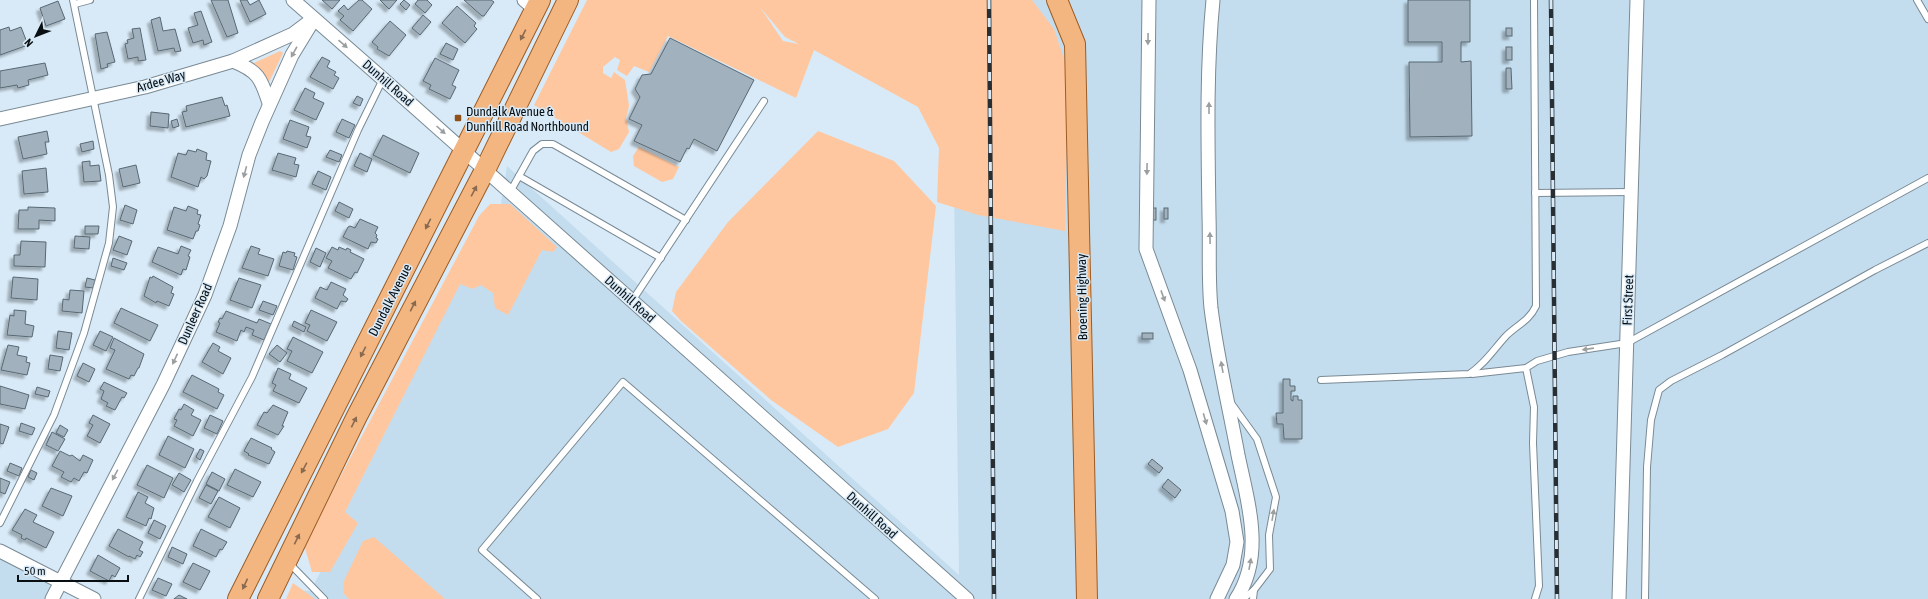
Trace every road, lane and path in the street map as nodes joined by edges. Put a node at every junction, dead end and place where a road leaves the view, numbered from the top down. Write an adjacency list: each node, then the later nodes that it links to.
1 (90, 0): 10 (lane)
2 (292, 0): 12 (street, Dunhill Road)
3 (568, 0): 21 (main road, Dundalk Avenue)
4 (1057, 0): 50 (main road, Broening Highway)
5 (1149, 0): 51 (street, one-way to 51)
6 (1213, 0): 35 (street, one-way to 6)
7 (1534, 0): 26 (lane)
8 (1637, 0): 25 (street, First Street)
9 (1917, 0): 13 (lane)
10 (74, 2): 16 (lane)
11 (534, 3): 20 (main road, Dundalk Avenue, one-way to 20)
12 (314, 18): 14 (street, Ardee Way); 15 (street, Dunhill Road, one-way to 15); 18 (street, Dunleer Road, one-way to 18)
13 (1928, 19)
14 (233, 61): 16 (street, Ardee Way); 18 (street)
15 (383, 78): 20 (street, Dunhill Road, one-way to 20); 43 (lane)
16 (94, 98): 19 (street, Ardee Way); 36 (lane)
17 (764, 101): 27 (lane)
18 (270, 103): 39 (street, Dunleer Road, one-way to 39)
19 (0, 119)
20 (464, 152): 21 (street, Dunhill Road); 44 (main road, Dundalk Avenue, one-way to 44)
21 (485, 170): 24 (street, Dunhill Road); 38 (main road, Dundalk Avenue, one-way to 21)
22 (519, 176): 24 (lane); 27 (lane); 29 (lane)
23 (1928, 178): 31 (lane)
24 (510, 192): 30 (street, Dunhill Road)
25 (1632, 192): 26 (lane); 31 (street, First Street)
26 (1535, 193): 33 (lane)
27 (686, 220): 29 (lane)
28 (1928, 243): 57 (lane)
29 (661, 258): 30 (lane)
30 (632, 301): 49 (street, Dunhill Road)
31 (1627, 343): 32 (lane, one-way to 32); 56 (street, First Street)
32 (1526, 368): 33 (lane); 55 (lane)
33 (1469, 374): 34 (lane)
34 (1321, 380)
35 (1226, 396): 40 (lane, one-way to 35); 52 (street, one-way to 35)
36 (0, 523)
37 (0, 551): 39 (street)
38 (286, 560): 45 (main road, Dundalk Avenue); 46 (lane)
39 (61, 581): 41 (street, Dunleer Road); 42 (street)
40 (1254, 590): 53 (lane); 54 (lane)
41 (52, 599)
42 (94, 599)
43 (139, 599)
44 (238, 599)
45 (268, 599)
46 (324, 599)
47 (537, 599): 48 (lane)
48 (875, 599)
49 (967, 599)
50 (1087, 599)
51 (1217, 599)
52 (1236, 599)
53 (1243, 599)
54 (1253, 599)
55 (1535, 599)
56 (1619, 599)
57 (1645, 599)

